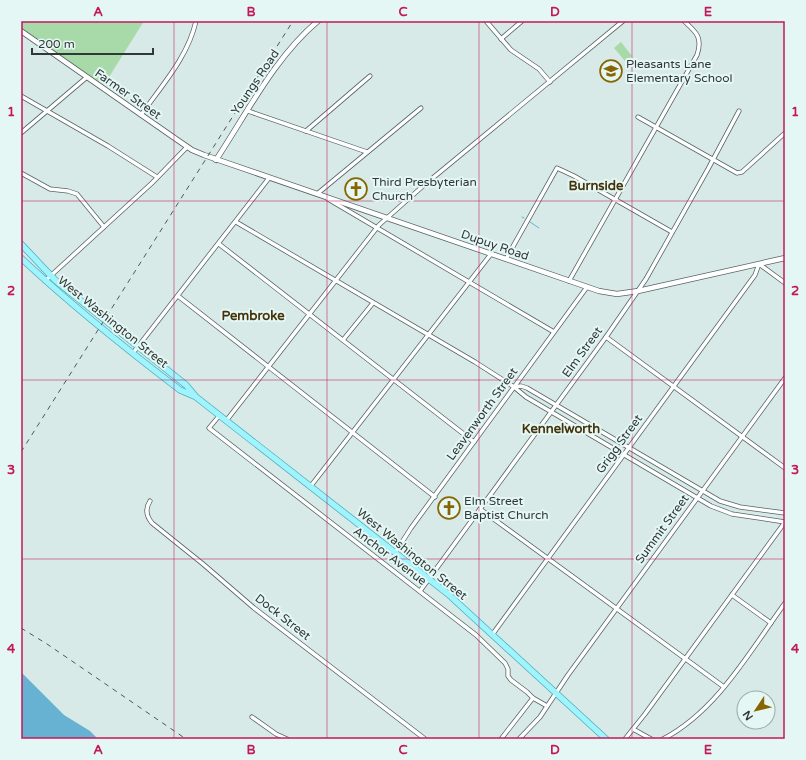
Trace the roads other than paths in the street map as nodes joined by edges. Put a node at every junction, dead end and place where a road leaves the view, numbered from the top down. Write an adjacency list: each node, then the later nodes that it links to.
1 (196, 21): 17 (street)
2 (318, 21): 15 (street, Youngs Road)
3 (486, 21): 8 (street)
4 (522, 21): 8 (street)
5 (623, 21): 11 (street)
6 (684, 21): 19 (street)
7 (21, 31): 10 (street, Farmer Street)
8 (501, 39): 11 (street)
9 (370, 76): 20 (street)
10 (87, 77): 16 (street); 17 (street, Farmer Street)
11 (550, 82): 34 (street)
12 (21, 96): 16 (street)
13 (421, 108): 24 (street)
14 (739, 110): 27 (street, Elm Street)
15 (248, 111): 20 (street); 26 (street, Youngs Road)
16 (47, 112): 21 (street); 29 (street)
17 (141, 114): 23 (street, Farmer Street)
18 (638, 117): 19 (street)
19 (656, 127): 27 (street); 33 (street)
20 (306, 131): 24 (street)
21 (21, 133)
22 (785, 133): 27 (street)
23 (187, 147): 25 (street, Farmer Street); 29 (street)
24 (367, 152): 31 (street)
25 (206, 156): 26 (street, Dupuy Road)
26 (216, 160): 30 (street, Dupuy Road)
27 (713, 160): 38 (street, Elm Street)
28 (21, 172): 36 (street)
29 (157, 177): 36 (street)
30 (270, 178): 31 (street, Dupuy Road); 35 (street)
31 (317, 194): 32 (street, Dupuy Road)
32 (326, 198): 34 (street, Dupuy Road); 37 (street)
33 (615, 200): 38 (street); 43 (street); 49 (street)
34 (386, 218): 37 (street); 41 (street, Dupuy Road)
35 (236, 222): 40 (street); 48 (street)
36 (104, 227): 46 (street)
37 (376, 228): 48 (street); 50 (street)
38 (672, 232): 53 (street, Elm Street)
39 (21, 244): 46 (main road, West Washington Street)
40 (219, 244): 54 (street); 56 (street)
41 (491, 254): 43 (street, Dupuy Road); 50 (street)
42 (785, 258): 45 (street, Dupuy Road)
43 (506, 259): 49 (street, Dupuy Road)
44 (21, 260): 47 (main road, West Washington Street)
45 (759, 264): 51 (street); 53 (street, Dupuy Road); 66 (street, Grigg Street)
46 (51, 276): 47 (street); 61 (main road, West Washington Street)
47 (45, 281): 62 (main road, West Washington Street)
48 (336, 281): 55 (street); 56 (street)
49 (569, 281): 52 (street, Dupuy Road)
50 (470, 282): 57 (street); 58 (street)
51 (785, 283)
52 (587, 287): 53 (street, Dupuy Road); 57 (street, Leavenworth Street)
53 (638, 291): 59 (street, Elm Street)
54 (178, 296): 61 (street); 63 (street)
55 (373, 303): 58 (street); 60 (street)
56 (310, 314): 60 (street); 63 (street)
57 (554, 332): 67 (street, Leavenworth Street)
58 (428, 335): 65 (street); 67 (street)
59 (606, 337): 66 (street); 69 (street, Elm Street)
60 (343, 340): 65 (street)
61 (138, 348): 62 (street); 68 (main road, West Washington Street)
62 (133, 354): 68 (main road, West Washington Street)
63 (268, 366): 72 (street); 73 (street)
64 (785, 378): 74 (street, Summit Street)
65 (394, 380): 73 (street); 75 (street)
66 (674, 386): 74 (street); 76 (street, Grigg Street)
67 (514, 387): 69 (street); 70 (street); 75 (street, Leavenworth Street)
68 (196, 397): 71 (main road, West Washington Street)
69 (556, 404): 70 (street, Elm Street); 76 (street)
70 (550, 412): 77 (street); 84 (street, Elm Street)
71 (219, 416): 72 (main road, West Washington Street); 90 (street, Anchor Avenue)
72 (226, 421): 79 (main road, West Washington Street)
73 (353, 432): 79 (street); 81 (street)
74 (742, 437): 78 (street); 80 (street, Summit Street)
75 (474, 442): 81 (street, Leavenworth Street)
76 (629, 448): 77 (street, Grigg Street); 80 (street)
77 (624, 455): 82 (street); 88 (street, Grigg Street)
78 (785, 468)
79 (310, 487): 87 (main road, West Washington Street)
80 (703, 491): 82 (street, Summit Street); 85 (street)
81 (434, 496): 87 (street, Leavenworth Street)
82 (697, 498): 86 (street); 93 (street, Summit Street)
83 (150, 501): 104 (street, Dock Street)
84 (480, 509): 88 (street); 89 (street, Elm Street)
85 (785, 513)
86 (785, 522): 91 (street)
87 (395, 553): 89 (main road, West Washington Street)
88 (548, 558): 93 (street); 95 (street, Grigg Street)
89 (429, 579): 90 (street, Elm Street); 95 (main road, West Washington Street)
90 (420, 591): 99 (street, Anchor Avenue)
91 (732, 595): 94 (street); 96 (street)
92 (785, 603): 94 (street)
93 (617, 608): 96 (street); 98 (street, Summit Street)
94 (771, 623): 97 (street)
95 (492, 635): 98 (main road, West Washington Street)
96 (686, 659): 97 (street); 102 (street)
97 (724, 687): 110 (street)
98 (556, 693): 100 (street, Summit Street); 107 (main road, West Washington Street)
99 (533, 698): 100 (street, Anchor Avenue); 105 (street)
100 (547, 706): 106 (street, Summit Street)
101 (252, 717): 103 (street)
102 (633, 729): 108 (street); 109 (street)
103 (287, 739)
104 (425, 739)
105 (501, 739)
106 (519, 739)
107 (606, 739)
108 (625, 739)
109 (652, 739)
110 (663, 739)

